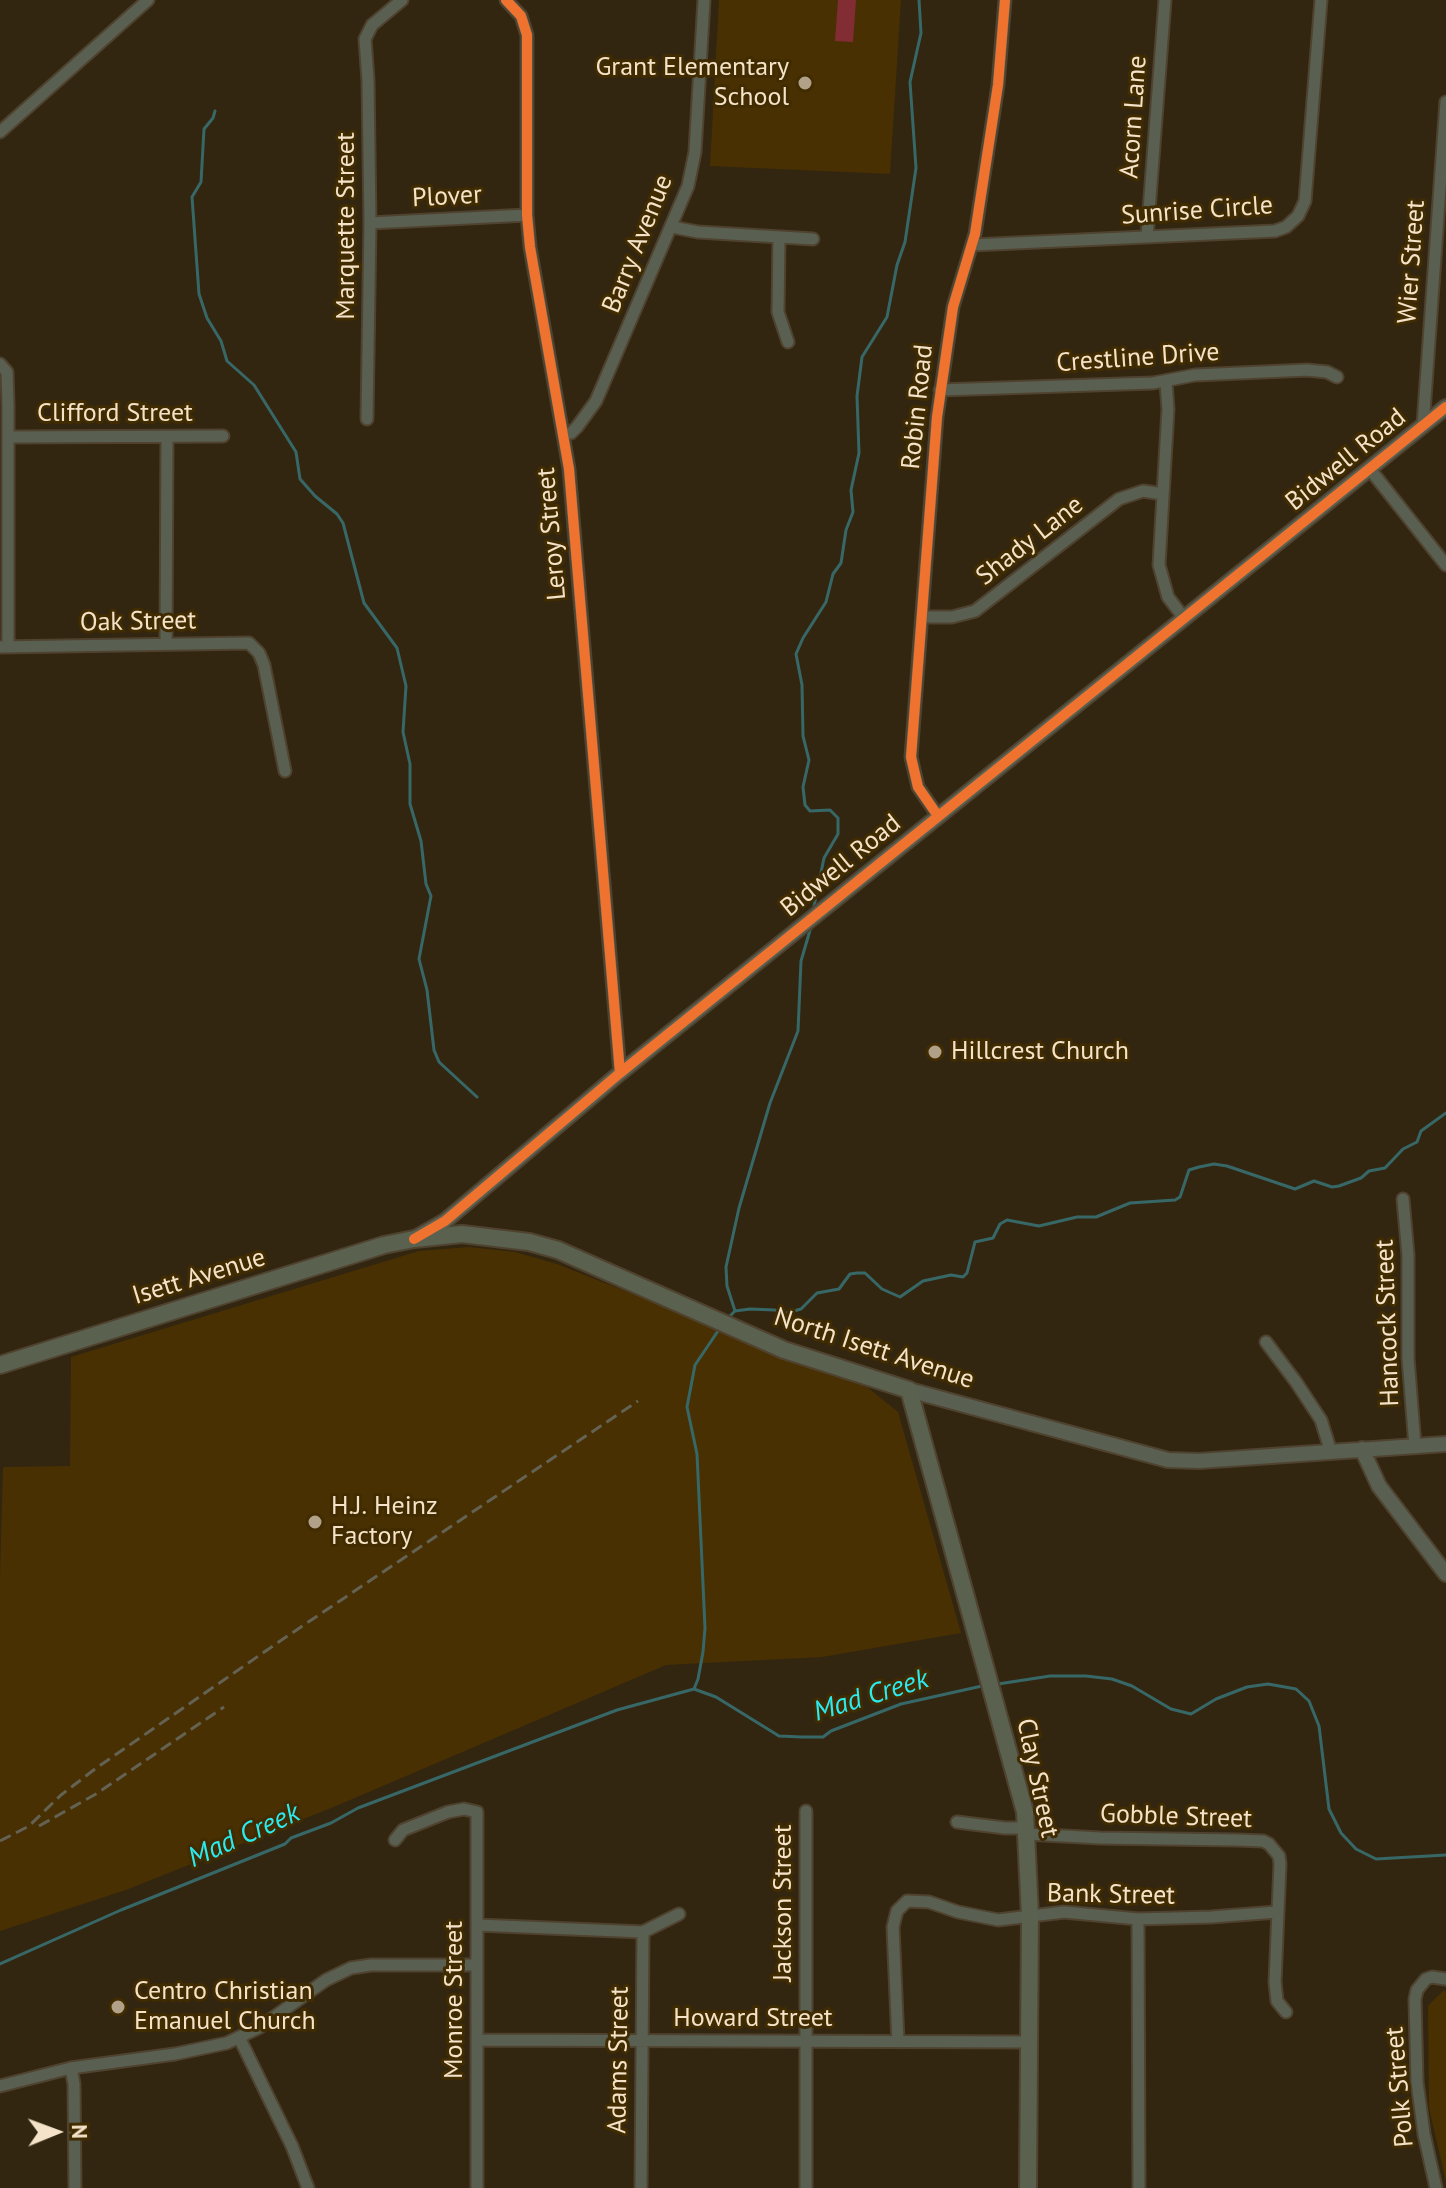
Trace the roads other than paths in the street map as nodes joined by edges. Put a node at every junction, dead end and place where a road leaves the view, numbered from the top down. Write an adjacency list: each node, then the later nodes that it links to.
1 (148, 0): 9 (street)
2 (402, 0): 11 (street, Marquette Street)
3 (506, 0): 10 (street, Leroy Street)
4 (704, 0): 12 (street, Barry Avenue)
5 (1005, 0): 16 (street, Robin Road)
6 (1165, 0): 14 (street, Acorn Lane)
7 (1321, 0): 14 (street, Sunrise Circle)
8 (1446, 102): 24 (street, Wier Street)
9 (0, 132)
10 (527, 215): 11 (street, Plover); 25 (street, Leroy Street)
11 (370, 223): 23 (street, Marquette Street)
12 (672, 227): 13 (street); 25 (street, Barry Avenue)
13 (779, 237): 15 (street); 17 (street)
14 (1147, 237): 16 (street, Sunrise Circle)
15 (813, 239)
16 (972, 245): 21 (street, Robin Road)
17 (788, 342)
18 (0, 364): 27 (street)
19 (1337, 377): 20 (street, Crestline Drive)
20 (1166, 382): 21 (street, Crestline Drive); 30 (street)
21 (940, 390): 32 (street, Robin Road)
22 (1446, 407): 24 (street, Bidwell Road)
23 (367, 419)
24 (1423, 426): 29 (street, Bidwell Road)
25 (563, 435): 38 (street, Leroy Street)
26 (223, 436): 28 (street, Clifford Street)
27 (8, 437): 28 (street, Clifford Street); 35 (street)
28 (167, 437): 34 (street)
29 (1369, 468): 31 (street); 33 (street, Bidwell Road)
30 (1163, 494): 32 (street, Shady Lane); 33 (street)
31 (1446, 565)
32 (922, 617): 37 (street, Robin Road)
33 (1184, 618): 37 (street, Bidwell Road)
34 (166, 643): 35 (street, Oak Street); 36 (street, Oak Street)
35 (4, 647)
36 (285, 771)
37 (938, 816): 38 (street, Bidwell Road)
38 (620, 1073): 40 (street, Bidwell Road)
39 (1403, 1199): 45 (street, Hancock Street)
40 (414, 1239): 42 (main road, Isett Avenue); 43 (main road, North Isett Avenue)
41 (1266, 1342): 47 (street)
42 (0, 1365)
43 (909, 1390): 47 (street, North Isett Avenue); 51 (main road, Clay Street)
44 (1446, 1444): 45 (street)
45 (1415, 1446): 46 (street)
46 (1362, 1449): 47 (street); 48 (street)
47 (1331, 1452)
48 (1446, 1574)
49 (806, 1811): 65 (street, Jackson Street)
50 (957, 1822): 51 (street, Gobble Street)
51 (1027, 1831): 53 (street, Gobble Street); 55 (main road, Clay Street)
52 (395, 1840): 57 (street, Monroe Street)
53 (1277, 1912): 56 (street, Bank Street); 61 (street)
54 (679, 1914): 58 (street)
55 (1030, 1916): 56 (street, Bank Street); 66 (street, Bank Street); 67 (main road, Clay Street)
56 (1138, 1919): 76 (street)
57 (477, 1925): 58 (street); 59 (street, Monroe Street)
58 (643, 1932): 64 (street, Adams Street)
59 (477, 1965): 62 (street); 63 (street, Monroe Street)
60 (1446, 1979): 77 (street, Polk Street)
61 (1286, 2012)
62 (239, 2037): 68 (street); 71 (street)
63 (477, 2040): 64 (street, Howard Street); 72 (street, Monroe Street)
64 (642, 2040): 65 (street, Howard Street); 73 (street, Adams Street)
65 (806, 2041): 66 (street, Howard Street); 74 (street, Jackson Street)
66 (898, 2042): 67 (street, Howard Street)
67 (1029, 2042): 75 (main road, Clay Street)
68 (71, 2068): 69 (street); 70 (street)
69 (0, 2086)
70 (75, 2188)
71 (308, 2188)
72 (477, 2188)
73 (641, 2188)
74 (806, 2188)
75 (1028, 2188)
76 (1139, 2188)
77 (1436, 2188)

